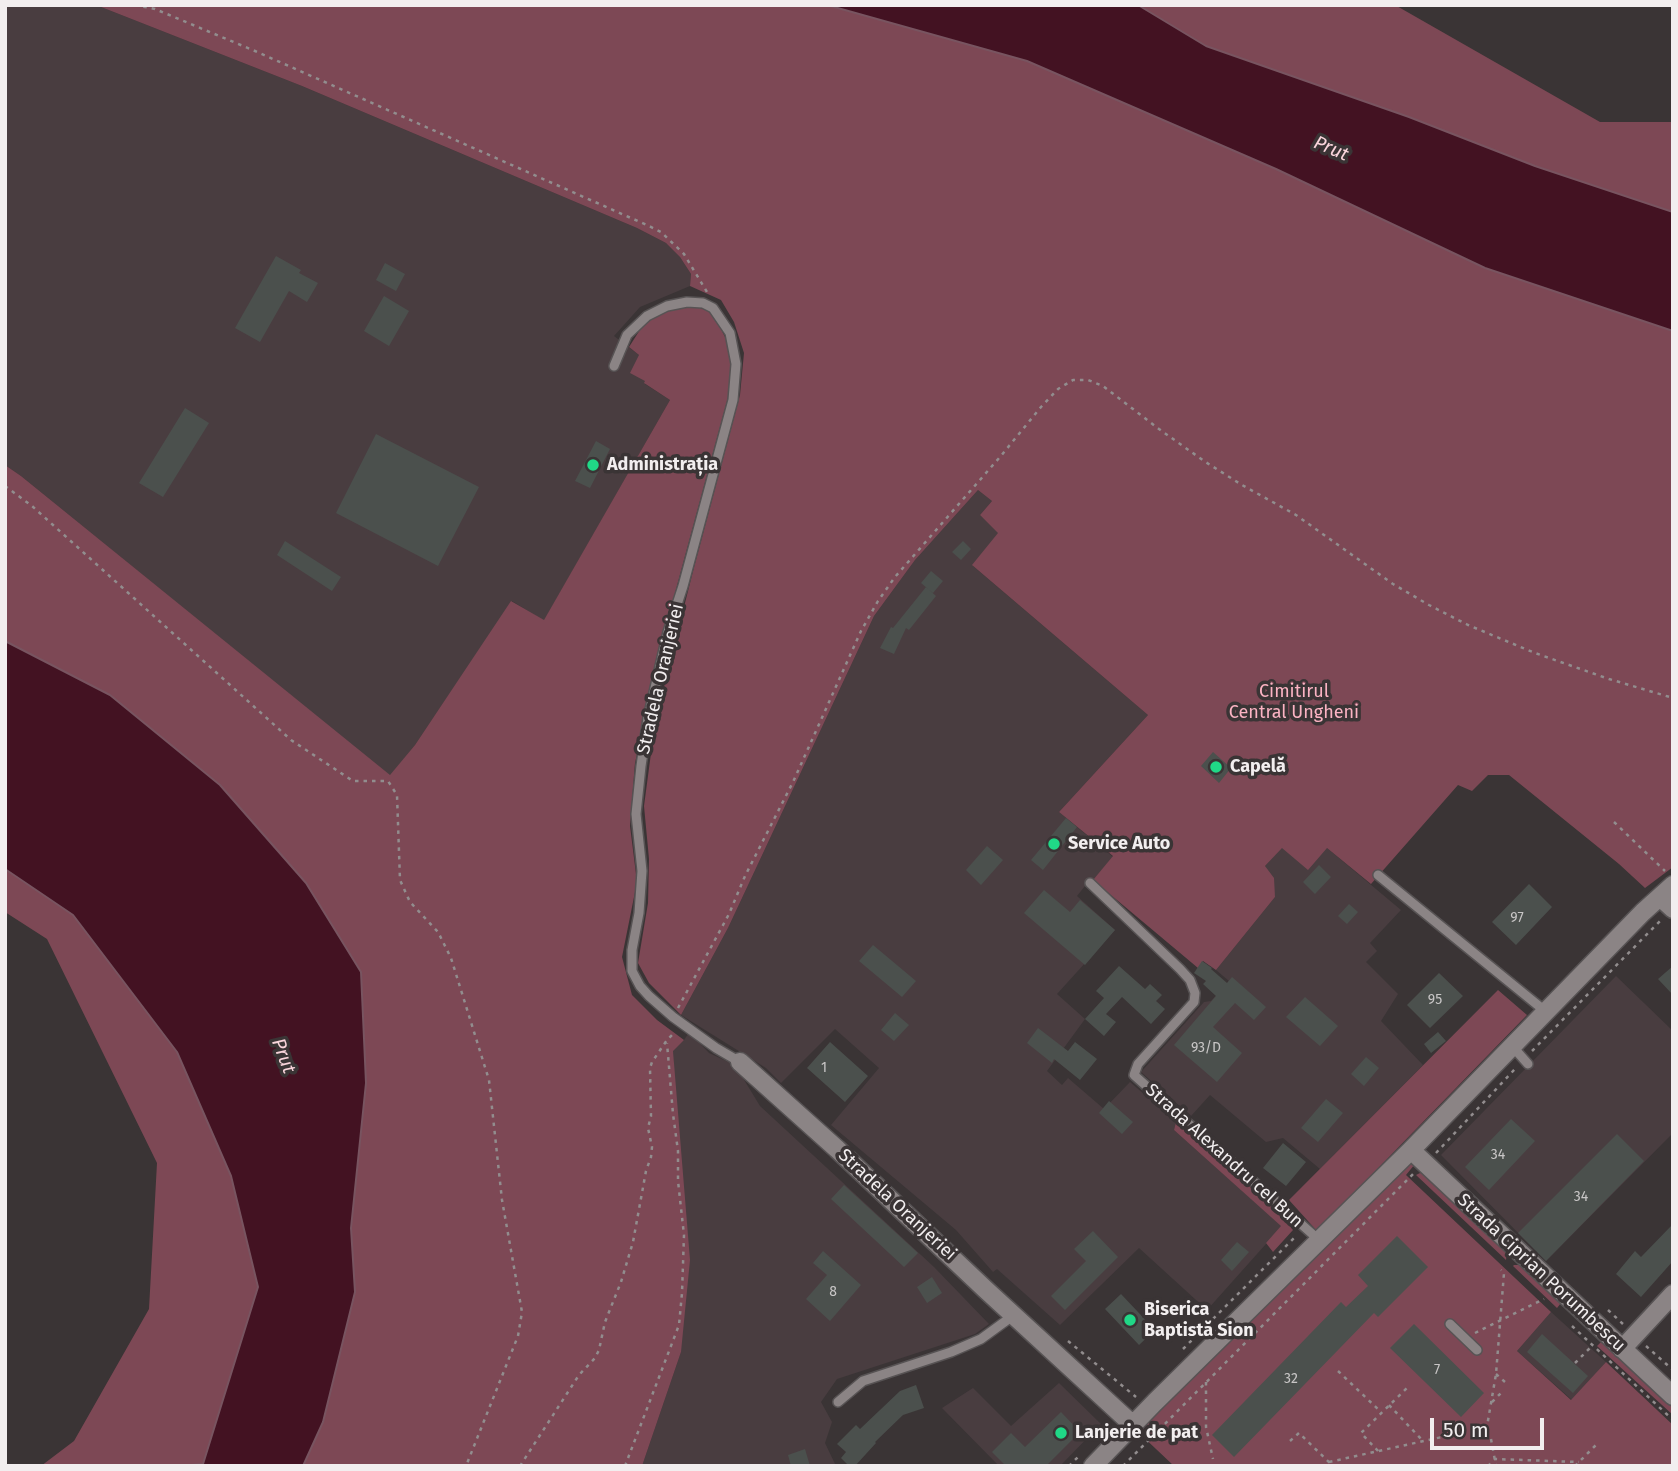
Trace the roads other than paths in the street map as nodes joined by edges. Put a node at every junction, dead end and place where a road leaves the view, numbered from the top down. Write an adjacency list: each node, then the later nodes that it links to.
1 (614, 366): 6 (lane, Stradela Oranjeriei)
2 (1378, 876): 5 (lane)
3 (1090, 883): 8 (lane, Strada Alexandru cel Bun)
4 (1669, 900): 5 (street, Strada Alexandru cel Bun)
5 (1545, 1011): 7 (street, Strada Alexandru cel Bun)
6 (740, 1062): 10 (street, Stradela Oranjeriei)
7 (1411, 1150): 8 (street, Strada Alexandru cel Bun); 12 (street, Strada Ciprian Porumbescu)
8 (1319, 1241): 16 (street, Strada Alexandru cel Bun)
9 (1673, 1294): 12 (street)
10 (1014, 1315): 15 (lane); 16 (street, Stradela Oranjeriei)
11 (1450, 1325): 13 (lane)
12 (1622, 1349): 14 (street, Strada Ciprian Porumbescu)
13 (1477, 1350)
14 (1673, 1396)
15 (838, 1402)
16 (1133, 1425): 17 (street, Strada Alexandru cel Bun)
17 (1093, 1466)

